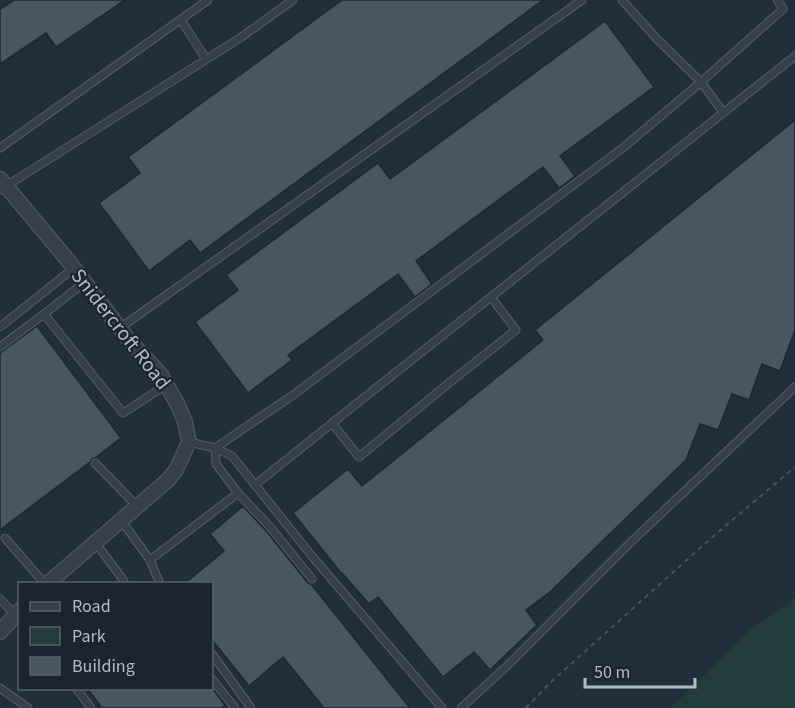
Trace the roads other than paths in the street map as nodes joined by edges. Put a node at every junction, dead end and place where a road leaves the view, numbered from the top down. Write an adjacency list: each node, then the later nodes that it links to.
1 (208, 0): 6 (lane)
2 (582, 0): 18 (lane)
3 (622, 0): 9 (lane)
4 (777, 0): 9 (lane)
5 (290, 1): 8 (lane)
6 (180, 20): 8 (lane); 11 (lane)
7 (795, 56): 10 (lane)
8 (206, 59): 12 (lane)
9 (701, 82): 10 (lane); 24 (lane)
10 (723, 112): 15 (lane)
11 (0, 148)
12 (2, 185): 13 (street, Snidercroft Road)
13 (74, 268): 14 (street, Snidercroft Road); 17 (lane)
14 (85, 282): 16 (lane); 18 (street, Snidercroft Road)
15 (491, 297): 22 (lane); 22 (lane)
16 (44, 314): 19 (lane); 20 (lane)
17 (0, 327)
18 (120, 328): 20 (street, Snidercroft Road)
19 (0, 347)
20 (166, 385): 23 (street, Snidercroft Road)
21 (795, 387): 50 (lane)
22 (332, 423): 26 (lane)
23 (189, 442): 24 (lane); 28 (street)
24 (215, 448): 26 (lane); 27 (lane)
25 (95, 463): 28 (lane)
26 (255, 485): 49 (lane)
27 (238, 493): 32 (lane); 33 (lane)
28 (137, 506): 29 (street)
29 (121, 520): 31 (street); 32 (lane)
30 (5, 538): 34 (lane)
31 (95, 542): 35 (street); 36 (lane)
32 (150, 560): 37 (lane)
33 (312, 579)
34 (44, 582)
35 (48, 582)
36 (125, 582)
37 (159, 582)
38 (0, 599): 39 (lane)
39 (17, 613): 40 (street)
40 (0, 632)
41 (213, 655): 48 (lane)
42 (213, 680): 47 (lane)
43 (0, 688): 45 (lane)
44 (78, 690): 46 (lane)
45 (28, 708)
46 (91, 708)
47 (234, 708)
48 (251, 708)
49 (442, 708)
50 (461, 708)

